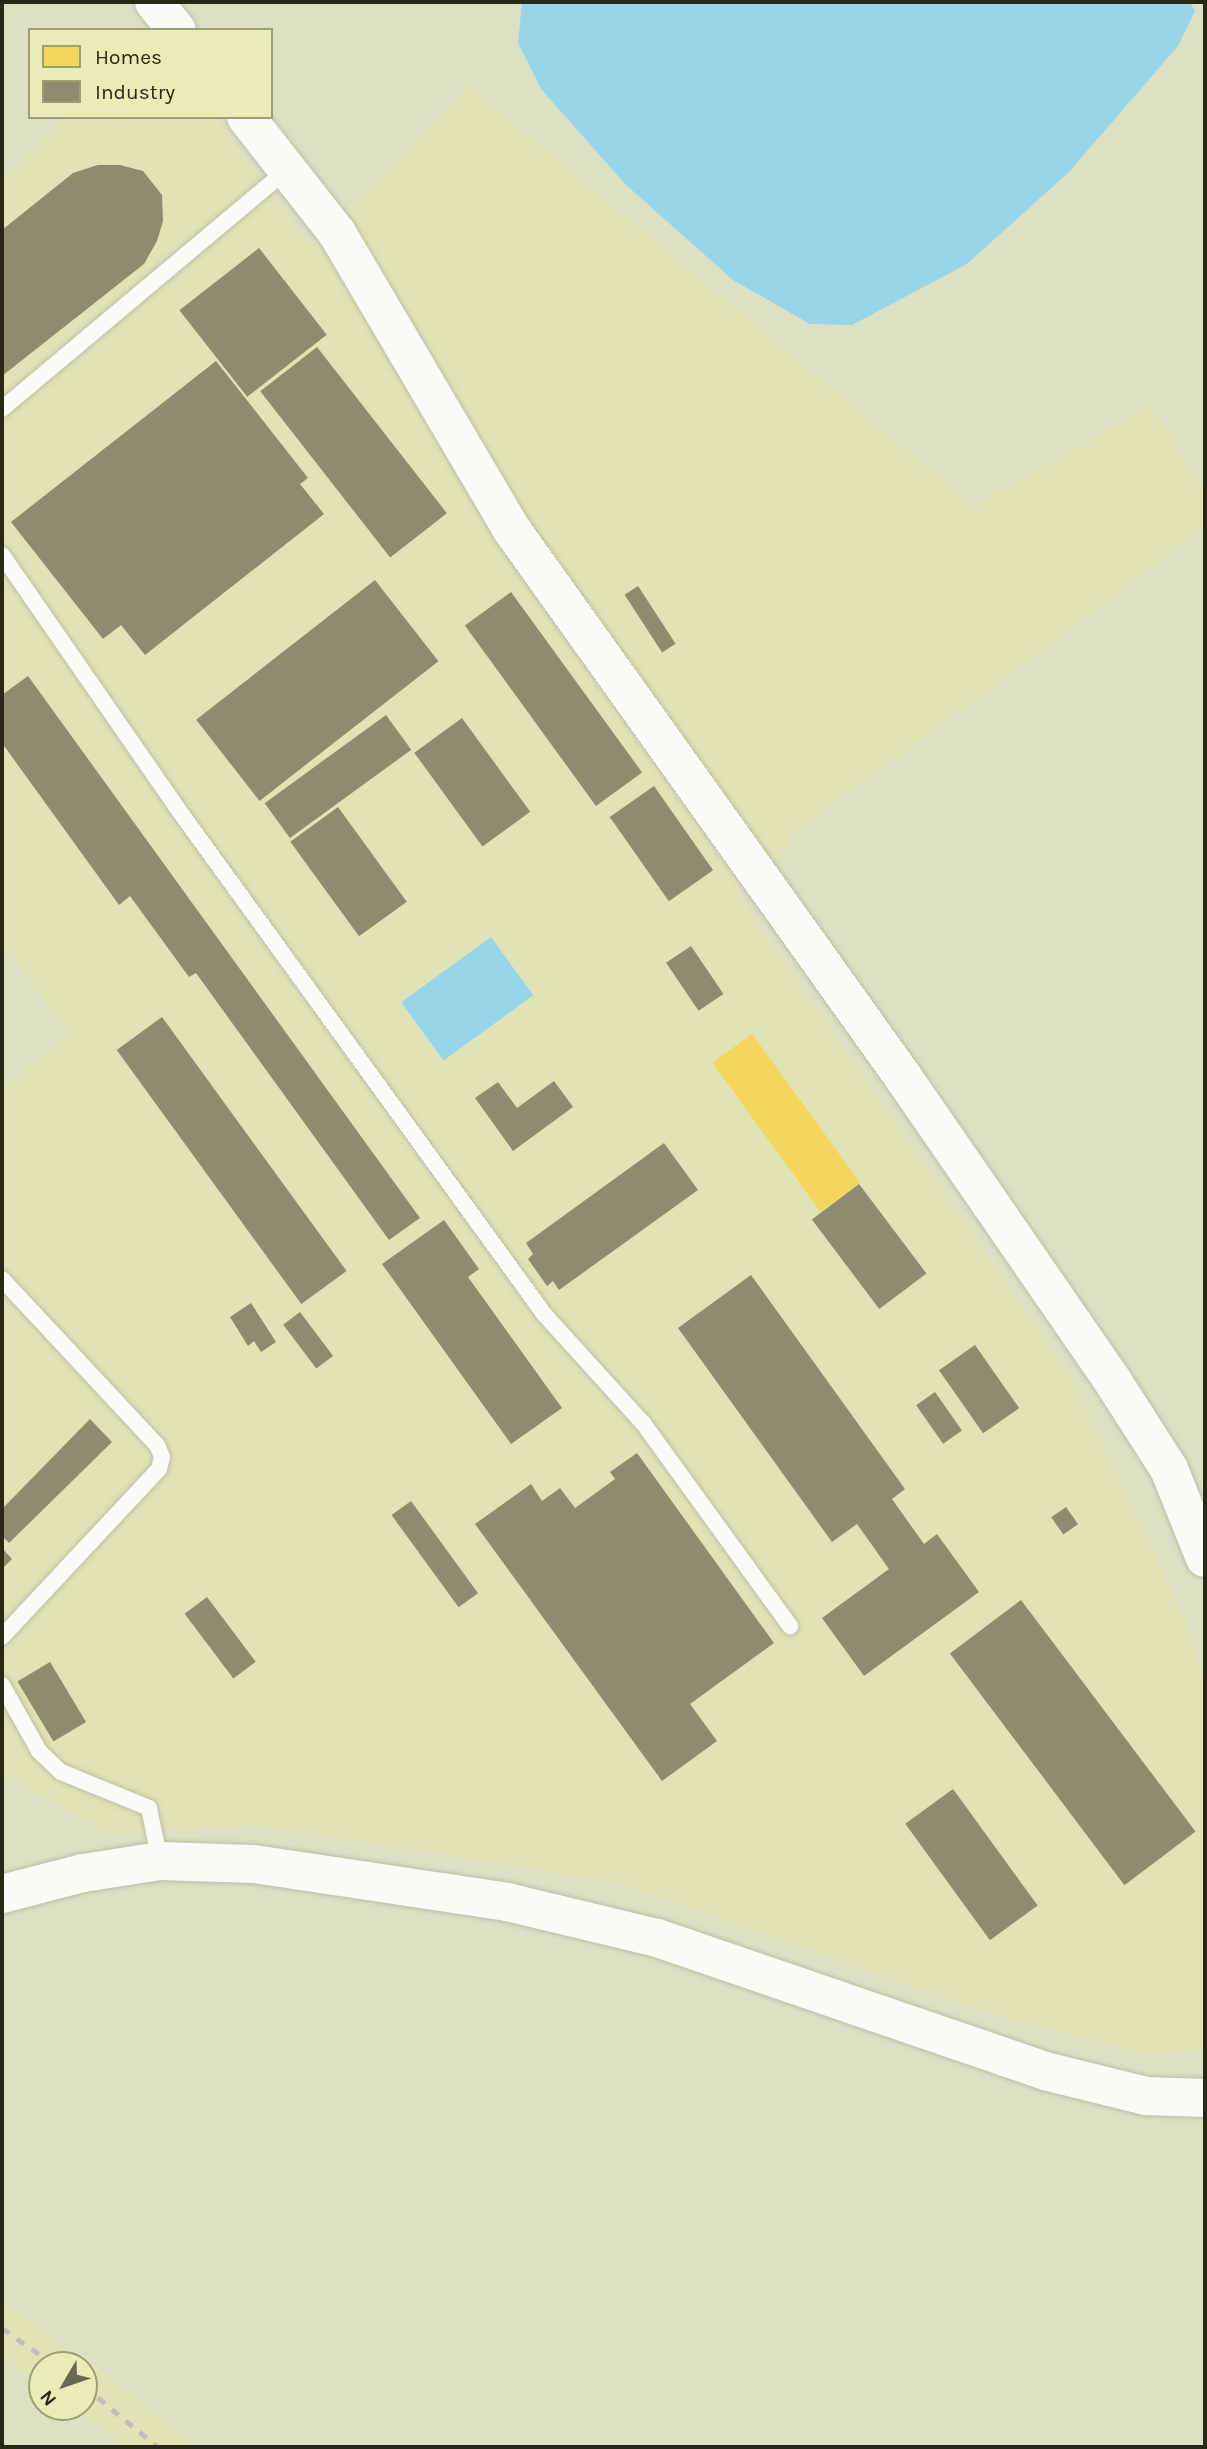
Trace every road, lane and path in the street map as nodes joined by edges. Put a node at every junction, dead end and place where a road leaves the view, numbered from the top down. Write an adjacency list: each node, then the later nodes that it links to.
1 (154, 2): 2 (street)
2 (175, 28)
3 (248, 119): 4 (street)
4 (288, 170): 5 (lane); 8 (street)
5 (2, 409)
6 (2, 555): 9 (lane)
7 (2, 1279): 10 (lane)
8 (1205, 1558)
9 (790, 1626)
10 (2, 1637)
11 (2, 1685): 12 (lane)
12 (160, 1861): 13 (street); 14 (street)
13 (2, 1894)
14 (1205, 2098)

